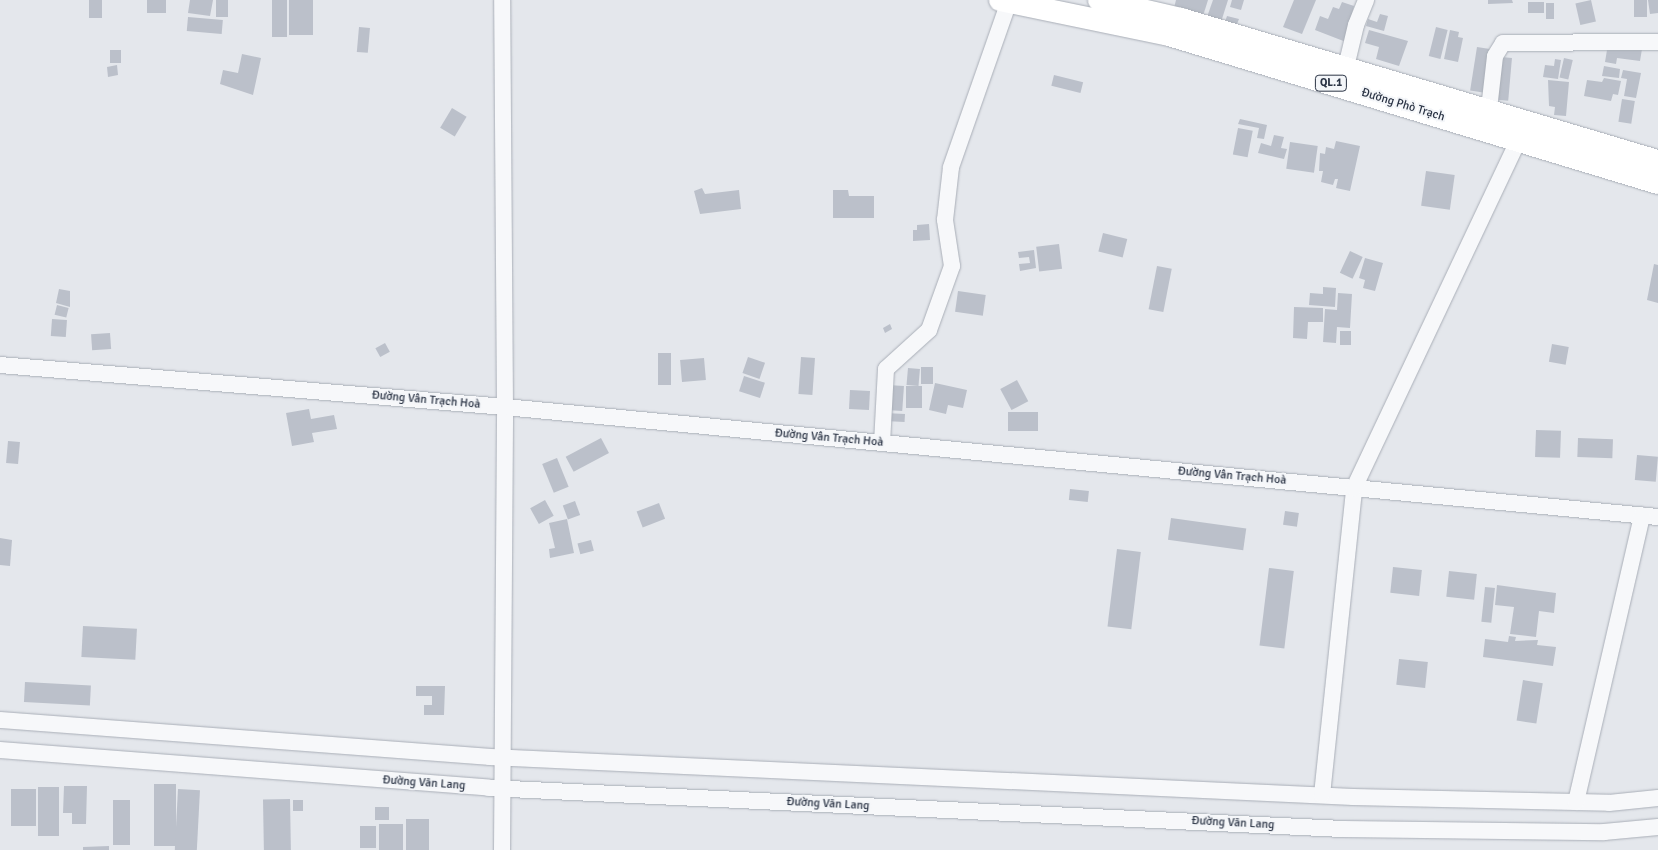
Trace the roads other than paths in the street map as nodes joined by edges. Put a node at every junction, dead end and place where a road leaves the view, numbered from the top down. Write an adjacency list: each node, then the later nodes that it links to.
1 (502, 0): 12 (street)
2 (1004, 0): 8 (highway, Đường Phò Trạch / QL.1); 13 (street)
3 (1099, 0): 6 (highway, Đường Phò Trạch / QL.1)
4 (1366, 0): 6 (street)
5 (1658, 42): 7 (street)
6 (1346, 67): 7 (highway, Đường Phò Trạch / QL.1)
7 (1488, 109): 8 (highway, Đường Phò Trạch / QL.1)
8 (1523, 130): 9 (highway, Đường Phò Trạch / QL.1); 10 (highway, Đường Phò Trạch / QL.1); 14 (street)
9 (1658, 161)
10 (1658, 183)
11 (0, 365): 12 (street, Đường Vân Trạch Hoà)
12 (505, 407): 13 (street, Đường Vân Trạch Hoà); 18 (street)
13 (882, 443): 14 (street, Đường Vân Trạch Hoà)
14 (1354, 488): 15 (street, Đường Vân Trạch Hoà); 20 (street)
15 (1650, 516): 22 (street)
16 (0, 720): 18 (street)
17 (0, 750): 19 (street, Đường Văn Lang)
18 (503, 758): 19 (street); 20 (street)
19 (500, 789): 23 (street, Đường Văn Lang); 24 (street)
20 (1322, 795): 22 (street)
21 (1658, 798): 22 (street)
22 (1576, 802)
23 (1658, 827)
24 (502, 850)

